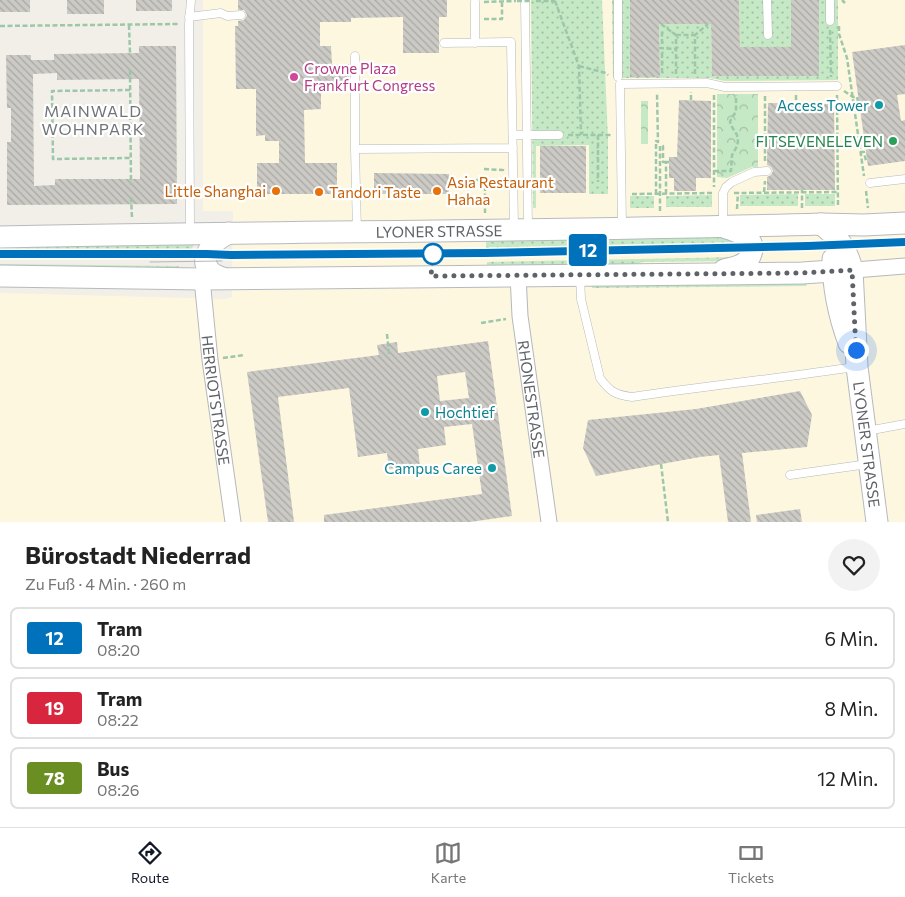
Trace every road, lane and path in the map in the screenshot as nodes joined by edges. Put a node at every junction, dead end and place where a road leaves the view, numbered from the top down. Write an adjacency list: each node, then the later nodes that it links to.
1 (191, 0): 13 (lane)
2 (618, 0): 36 (lane)
3 (768, 0): 23 (lane)
4 (830, 0): 14 (lane)
5 (524, 1): 51 (lane)
6 (537, 1): 7 (path)
7 (556, 1): 32 (path)
8 (475, 2): 9 (path); 12 (lane)
9 (502, 2): 10 (path); 12 (path)
10 (511, 2)
11 (241, 15): 13 (lane)
12 (475, 19): 24 (lane)
13 (189, 20): 15 (path); 95 (lane)
14 (830, 21): 41 (path)
15 (129, 24): 18 (path); 29 (path)
16 (662, 24): 21 (path)
17 (708, 24): 22 (path)
18 (0, 26)
19 (839, 26): 46 (path)
20 (662, 29): 26 (path)
21 (676, 35): 22 (path); 28 (path)
22 (695, 35): 38 (path)
23 (768, 35)
24 (475, 42): 25 (lane); 50 (lane)
25 (444, 43)
26 (662, 44)
27 (659, 48): 28 (path)
28 (676, 48): 37 (path)
29 (130, 53)
30 (662, 53): 35 (path)
31 (355, 56): 59 (lane)
32 (578, 66): 34 (path); 53 (path)
33 (130, 70): 44 (path)
34 (606, 73)
35 (662, 74)
36 (618, 78)
37 (676, 83): 38 (lane); 39 (lane)
38 (695, 83): 40 (lane)
39 (657, 84): 79 (path); 92 (lane)
40 (714, 84): 42 (lane); 65 (path)
41 (834, 86): 43 (lane)
42 (736, 87): 43 (lane); 65 (path)
43 (765, 87): 66 (path)
44 (130, 90): 61 (path); 61 (path)
45 (691, 94): 47 (path)
46 (853, 97): 49 (path); 56 (path)
47 (691, 100)
48 (837, 100): 77 (path)
49 (859, 105)
50 (513, 135): 51 (lane); 57 (lane)
51 (527, 135): 52 (lane); 93 (lane)
52 (559, 135): 53 (path)
53 (581, 135): 54 (path)
54 (598, 135): 55 (path); 70 (path)
55 (608, 135)
56 (858, 138): 58 (path); 60 (path)
57 (513, 148): 59 (lane); 93 (lane)
58 (865, 148)
59 (355, 149): 94 (lane)
60 (860, 152): 62 (path); 87 (path)
61 (131, 158): 72 (path)
62 (867, 161)
63 (503, 164): 64 (path)
64 (484, 169)
65 (714, 171): 78 (path)
66 (766, 171): 91 (lane)
67 (905, 179): 71 (lane)
68 (476, 180): 86 (path)
69 (759, 181): 75 (path)
70 (598, 182)
71 (870, 183)
72 (131, 185)
73 (740, 188): 84 (path)
74 (802, 190): 82 (path)
75 (764, 192)
76 (827, 192): 77 (path)
77 (838, 192): 83 (path)
78 (714, 193)
79 (656, 194)
80 (666, 194): 85 (path)
81 (131, 197): 88 (path)
82 (802, 210)
83 (838, 210)
84 (737, 211)
85 (660, 212)
86 (485, 213)
87 (866, 217): 89 (main road); 90 (main road); 98 (main road)
88 (132, 219)
89 (905, 222)
90 (821, 224): 91 (main road, LYONER STRASSE); 98 (main road, LYONER STRASSE)
91 (723, 227): 92 (main road, LYONER STRASSE); 102 (main road)
92 (622, 228): 93 (main road, LYONER STRASSE)
93 (521, 230): 94 (main road, LYONER STRASSE)
94 (357, 231): 96 (main road, LYONER STRASSE)
95 (190, 233): 96 (main road, LYONER STRASSE); 97 (main road, LYONER STRASSE)
96 (229, 233): 105 (main road)
97 (0, 238)
98 (838, 239): 100 (main road, LYONER STRASSE)
99 (905, 266): 100 (street)
100 (842, 271): 102 (main road); 113 (main road, LYONER STRASSE)
101 (580, 274): 102 (main road); 103 (main road); 113 (lane)
102 (706, 274)
103 (518, 275): 105 (main road); 120 (street, RHONESTRASSE)
104 (0, 276): 106 (main road)
105 (223, 278): 106 (main road)
106 (202, 279): 119 (street, HERRIOTSTRASSE)
107 (506, 319): 108 (path)
108 (481, 323)
109 (387, 334): 110 (path)
110 (390, 354)
111 (244, 355): 112 (path)
112 (224, 358)
113 (857, 367): 115 (main road, LYONER STRASSE)
114 (905, 424): 115 (lane)
115 (865, 431): 117 (main road, LYONER STRASSE)
116 (661, 464): 121 (path)
117 (870, 464): 118 (lane); 122 (main road, LYONER STRASSE)
118 (790, 475)
119 (233, 522)
120 (549, 522)
121 (668, 522)
122 (877, 522)

